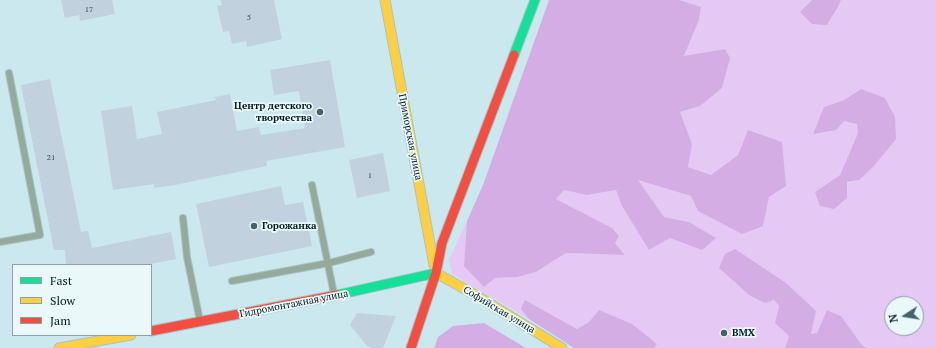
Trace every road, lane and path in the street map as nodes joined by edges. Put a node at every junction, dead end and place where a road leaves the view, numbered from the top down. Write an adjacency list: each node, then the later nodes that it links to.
1 (385, 0): 9 (main road, Приморская улица)
2 (535, 0): 9 (main road)
3 (9, 73): 6 (lane)
4 (312, 185): 8 (lane)
5 (183, 218): 12 (lane)
6 (0, 242)
7 (371, 252): 8 (lane)
8 (329, 263): 10 (lane); 11 (lane)
9 (436, 274): 11 (main road, Гидромонтажная улица); 16 (main road); 17 (main road, Софийская улица)
10 (232, 281)
11 (334, 296): 12 (main road, Гидромонтажная улица)
12 (200, 322): 13 (main road, Гидромонтажная улица)
13 (152, 331)
14 (125, 336): 15 (main road)
15 (59, 348)
16 (411, 348)
17 (562, 348)

